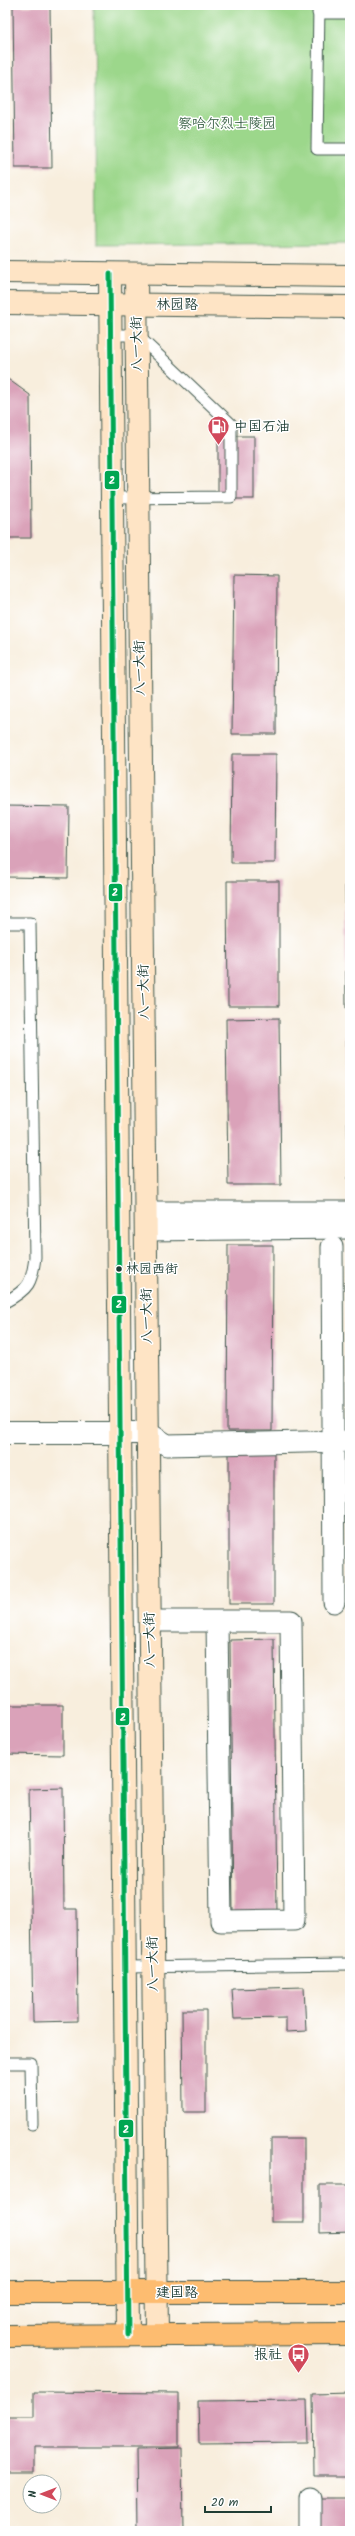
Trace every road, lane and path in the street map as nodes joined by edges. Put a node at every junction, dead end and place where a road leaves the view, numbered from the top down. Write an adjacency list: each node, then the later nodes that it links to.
1 (319, 9): 2 (lane); 3 (lane)
2 (350, 12)
3 (350, 149)
4 (5, 272): 5 (main road)
5 (110, 274): 6 (main road); 9 (main road, 八一大街)
6 (136, 274): 7 (main road); 10 (main road, 八一大街)
7 (350, 276)
8 (5, 303): 9 (main road, 林园路)
9 (110, 304): 10 (main road, 林园路); 12 (main road, 八一大街)
10 (136, 305): 11 (main road, 林园路); 13 (main road, 八一大街)
11 (350, 306)
12 (110, 335): 13 (lane); 14 (main road, 八一大街)
13 (137, 335): 15 (main road, 八一大街); 15 (lane)
14 (112, 498): 15 (lane); 23 (main road, 八一大街)
15 (139, 498): 18 (main road, 八一大街)
16 (5, 923): 21 (lane)
17 (350, 1212): 18 (street)
18 (146, 1221): 19 (street); 24 (main road, 八一大街)
19 (350, 1228)
20 (332, 1247): 25 (street)
21 (5, 1302)
22 (5, 1433): 23 (street)
23 (120, 1433): 24 (street); 30 (main road, 八一大街)
24 (148, 1433): 25 (street); 27 (main road, 八一大街)
25 (342, 1441): 26 (street)
26 (334, 1602)
27 (150, 1621): 28 (street); 31 (main road, 八一大街)
28 (217, 1621): 28 (street)
29 (350, 1964): 31 (lane)
30 (125, 1967): 31 (lane); 36 (main road, 八一大街)
31 (153, 1967): 37 (main road, 八一大街)
32 (5, 2063): 33 (lane)
33 (32, 2124)
34 (5, 2292): 36 (main road, 建国路)
35 (350, 2292): 37 (main road, 建国路)
36 (128, 2293): 37 (main road, 建国路); 39 (main road, 八一大街)
37 (157, 2293): 40 (main road, 八一大街)
38 (350, 2334): 40 (main road)
39 (128, 2335): 40 (main road); 41 (main road)
40 (157, 2335)
41 (5, 2336)
42 (310, 2498): 43 (street)
43 (310, 2531)

